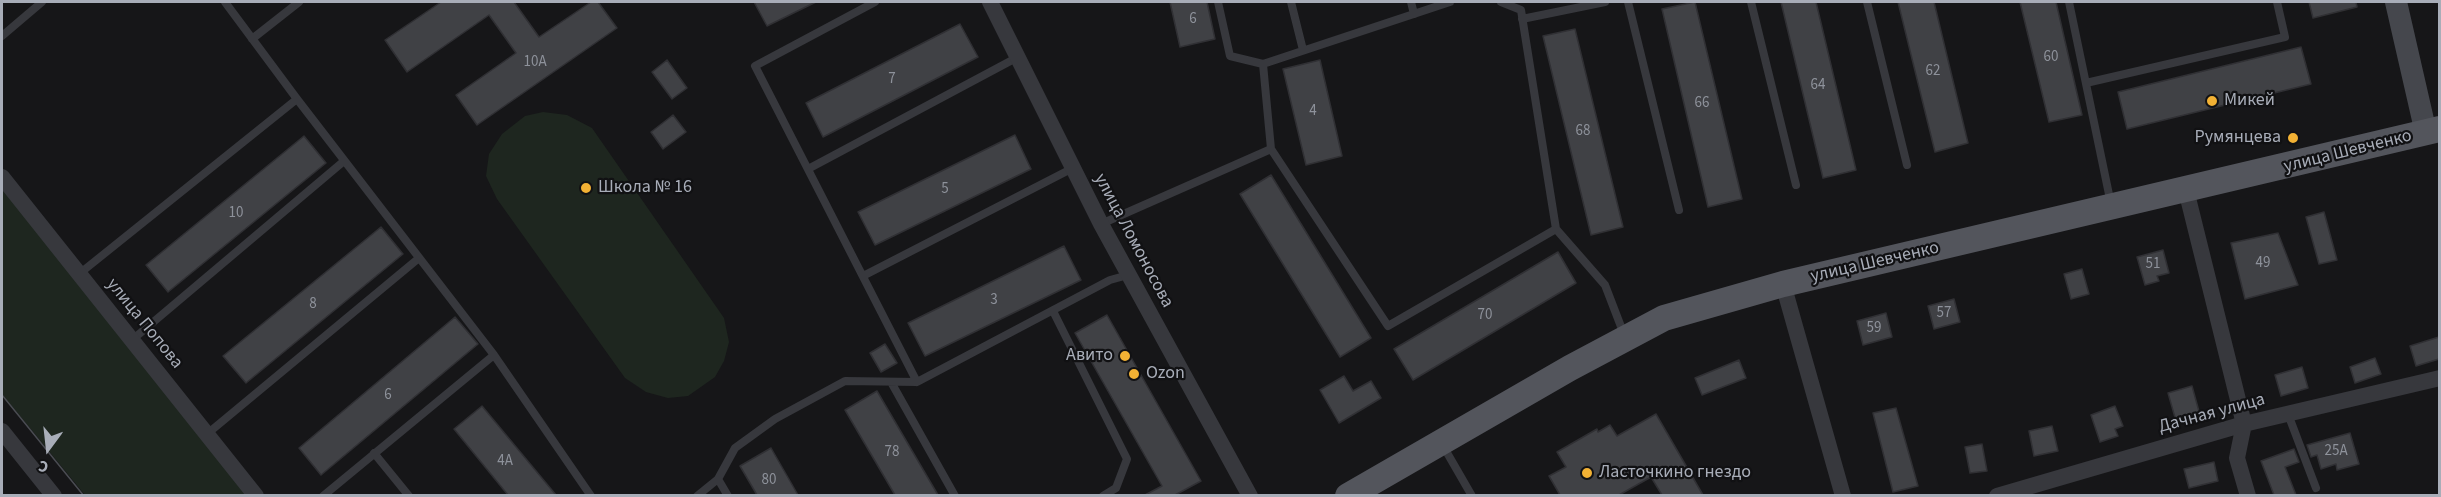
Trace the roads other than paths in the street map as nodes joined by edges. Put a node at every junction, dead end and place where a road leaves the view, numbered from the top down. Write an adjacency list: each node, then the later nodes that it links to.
1 (42, 2): 20 (lane)
2 (225, 2): 21 (lane)
3 (299, 2): 21 (lane)
4 (875, 2): 32 (lane)
5 (990, 2): 23 (street, улица Ломоносова)
6 (1218, 2): 24 (lane)
7 (1291, 2): 22 (lane)
8 (1411, 2): 18 (lane)
9 (1450, 2): 18 (lane)
10 (1500, 2): 19 (lane)
11 (1605, 2): 19 (lane)
12 (1628, 2): 37 (lane)
13 (1751, 2): 34 (lane)
14 (1867, 2): 30 (lane)
15 (2069, 2): 25 (lane)
16 (2277, 2): 25 (lane)
17 (2396, 2): 27 (main road)
18 (1414, 14): 22 (lane)
19 (1522, 19): 39 (lane)
20 (2, 36)
21 (252, 39): 26 (lane)
22 (1303, 50): 24 (lane)
23 (1018, 57): 31 (street, улица Ломоносова); 32 (lane)
24 (1263, 63): 28 (lane)
25 (2086, 83): 36 (lane)
26 (297, 99): 29 (lane); 41 (lane)
27 (2433, 131): 35 (main road, улица Шевченко)
28 (1271, 149): 38 (lane); 39 (lane)
29 (344, 161): 40 (lane); 47 (lane)
30 (1907, 165)
31 (1073, 168): 38 (street, улица Ломоносова); 43 (lane)
32 (808, 169): 43 (lane)
33 (2, 177): 41 (street, улица Попова)
34 (1796, 185)
35 (2186, 190): 36 (main road, улица Шевченко); 53 (street)
36 (2112, 207): 44 (main road, улица Шевченко)
37 (1679, 210)
38 (1101, 224): 42 (street, улица Ломоносова)
39 (1556, 229): 46 (lane)
40 (419, 258): 48 (lane); 55 (lane)
41 (79, 274): 47 (street, улица Попова)
42 (1128, 275): 45 (lane); 69 (street, улица Ломоносова)
43 (863, 276): 51 (lane)
44 (1783, 284): 46 (main road, улица Шевченко); 72 (street)
45 (1053, 310): 51 (lane); 68 (lane)
46 (1626, 338): 56 (main road, улица Шевченко)
47 (132, 340): 55 (street, улица Попова)
48 (494, 355): 57 (lane); 64 (lane)
49 (2439, 378): 52 (street, Дачная улица)
50 (891, 382): 51 (lane); 58 (lane); 67 (lane)
51 (917, 382)
52 (2288, 414): 53 (street, Дачная улица); 59 (lane)
53 (2244, 424): 73 (street, Дачная улица); 74 (street)
54 (2, 431): 60 (street)
55 (207, 434): 61 (street, улица Попова)
56 (1441, 442): 70 (main road, улица Шевченко); 71 (lane)
57 (374, 453): 62 (lane); 63 (lane)
58 (718, 479): 65 (lane); 66 (lane)
59 (2316, 488)
60 (54, 495)
61 (256, 495)
62 (322, 495)
63 (409, 495)
64 (591, 495)
65 (697, 495)
66 (728, 495)
67 (955, 495)
68 (1103, 495)
69 (1250, 495)
70 (1348, 495)
71 (1472, 495)
72 (1843, 495)
73 (1997, 495)
74 (2248, 495)

